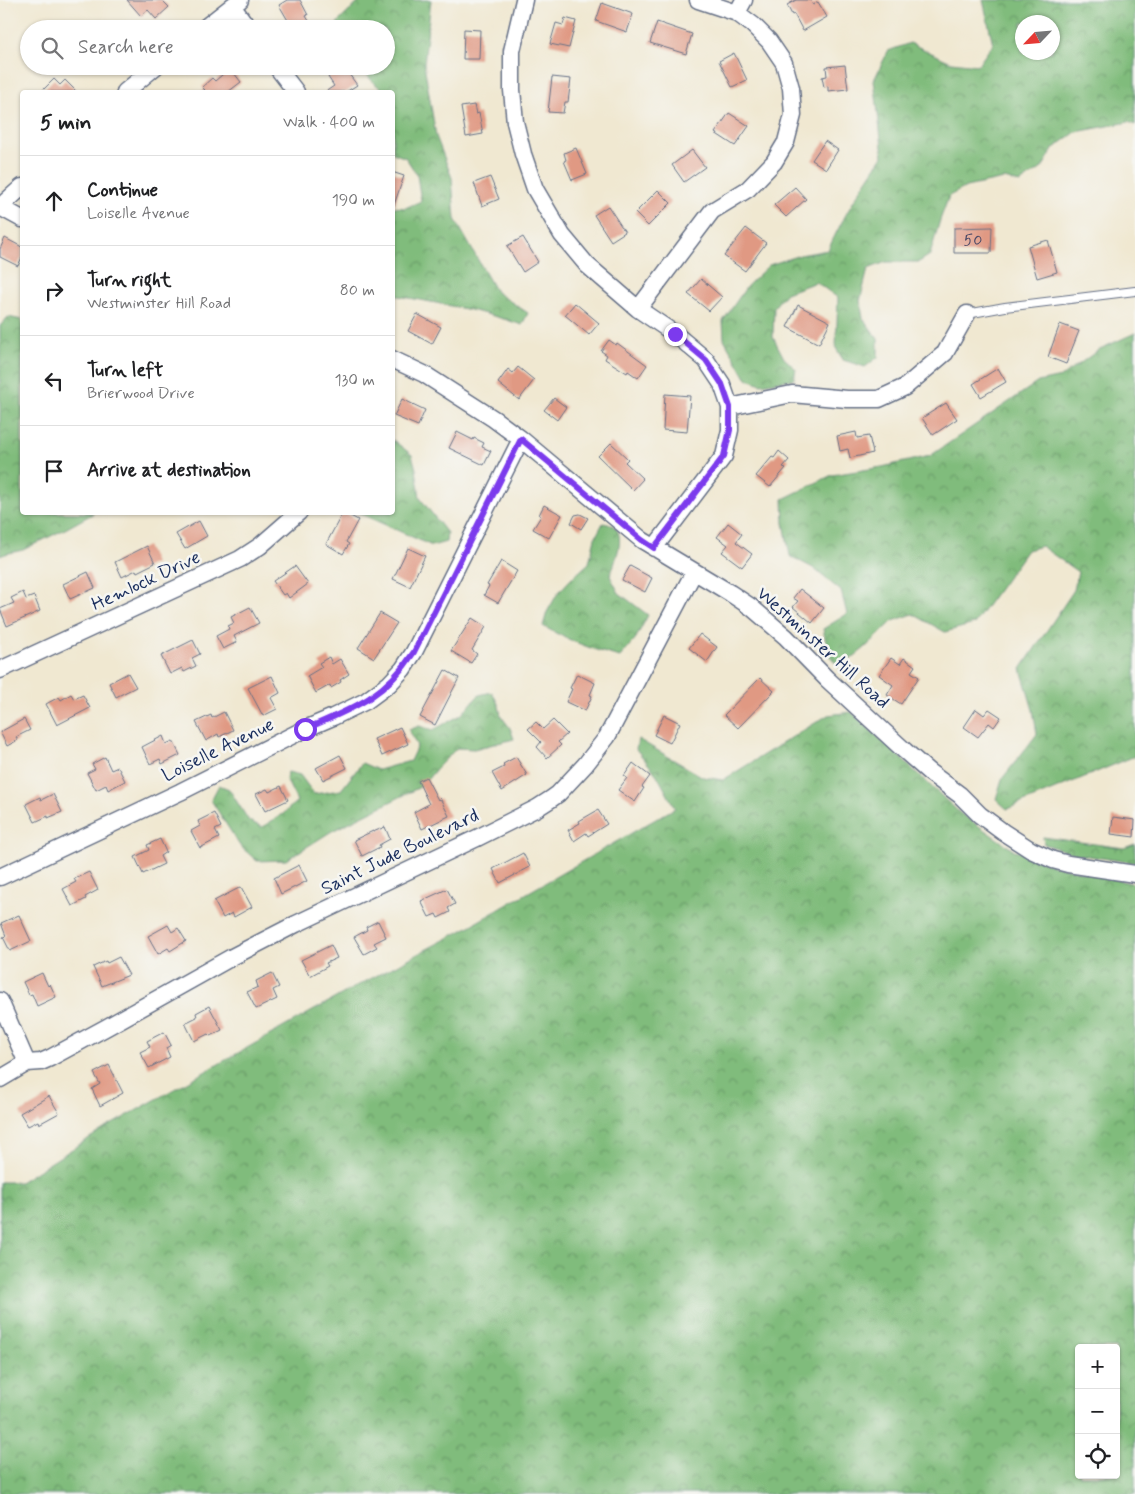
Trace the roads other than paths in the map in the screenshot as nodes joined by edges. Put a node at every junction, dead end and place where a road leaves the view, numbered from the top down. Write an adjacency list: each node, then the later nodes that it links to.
1 (524, 0): 15 (street)
2 (698, 0): 4 (street)
3 (236, 3): 5 (street); 6 (street)
4 (741, 7): 15 (street)
5 (214, 20)
6 (244, 20)
7 (145, 75): 9 (street)
8 (283, 75): 10 (street)
9 (127, 90)
10 (294, 90)
11 (20, 190): 12 (street)
12 (0, 207): 13 (street)
13 (20, 218)
14 (1135, 291): 16 (lane)
15 (638, 309): 18 (street)
16 (967, 314): 18 (street)
17 (395, 360): 19 (street, Westminster Hill Road)
18 (730, 407): 21 (street)
19 (521, 439): 21 (street, Westminster Hill Road); 25 (street, Loiselle Avenue)
20 (296, 515): 23 (street, Hemlock Drive)
21 (654, 548): 22 (street, Westminster Hill Road)
22 (694, 572): 24 (street, Westminster Hill Road); 27 (street, Saint Jude Boulevard)
23 (0, 670)
24 (1135, 874)
25 (0, 877)
26 (0, 1001): 27 (street)
27 (27, 1063): 28 (street, Saint Jude Boulevard)
28 (0, 1079)

